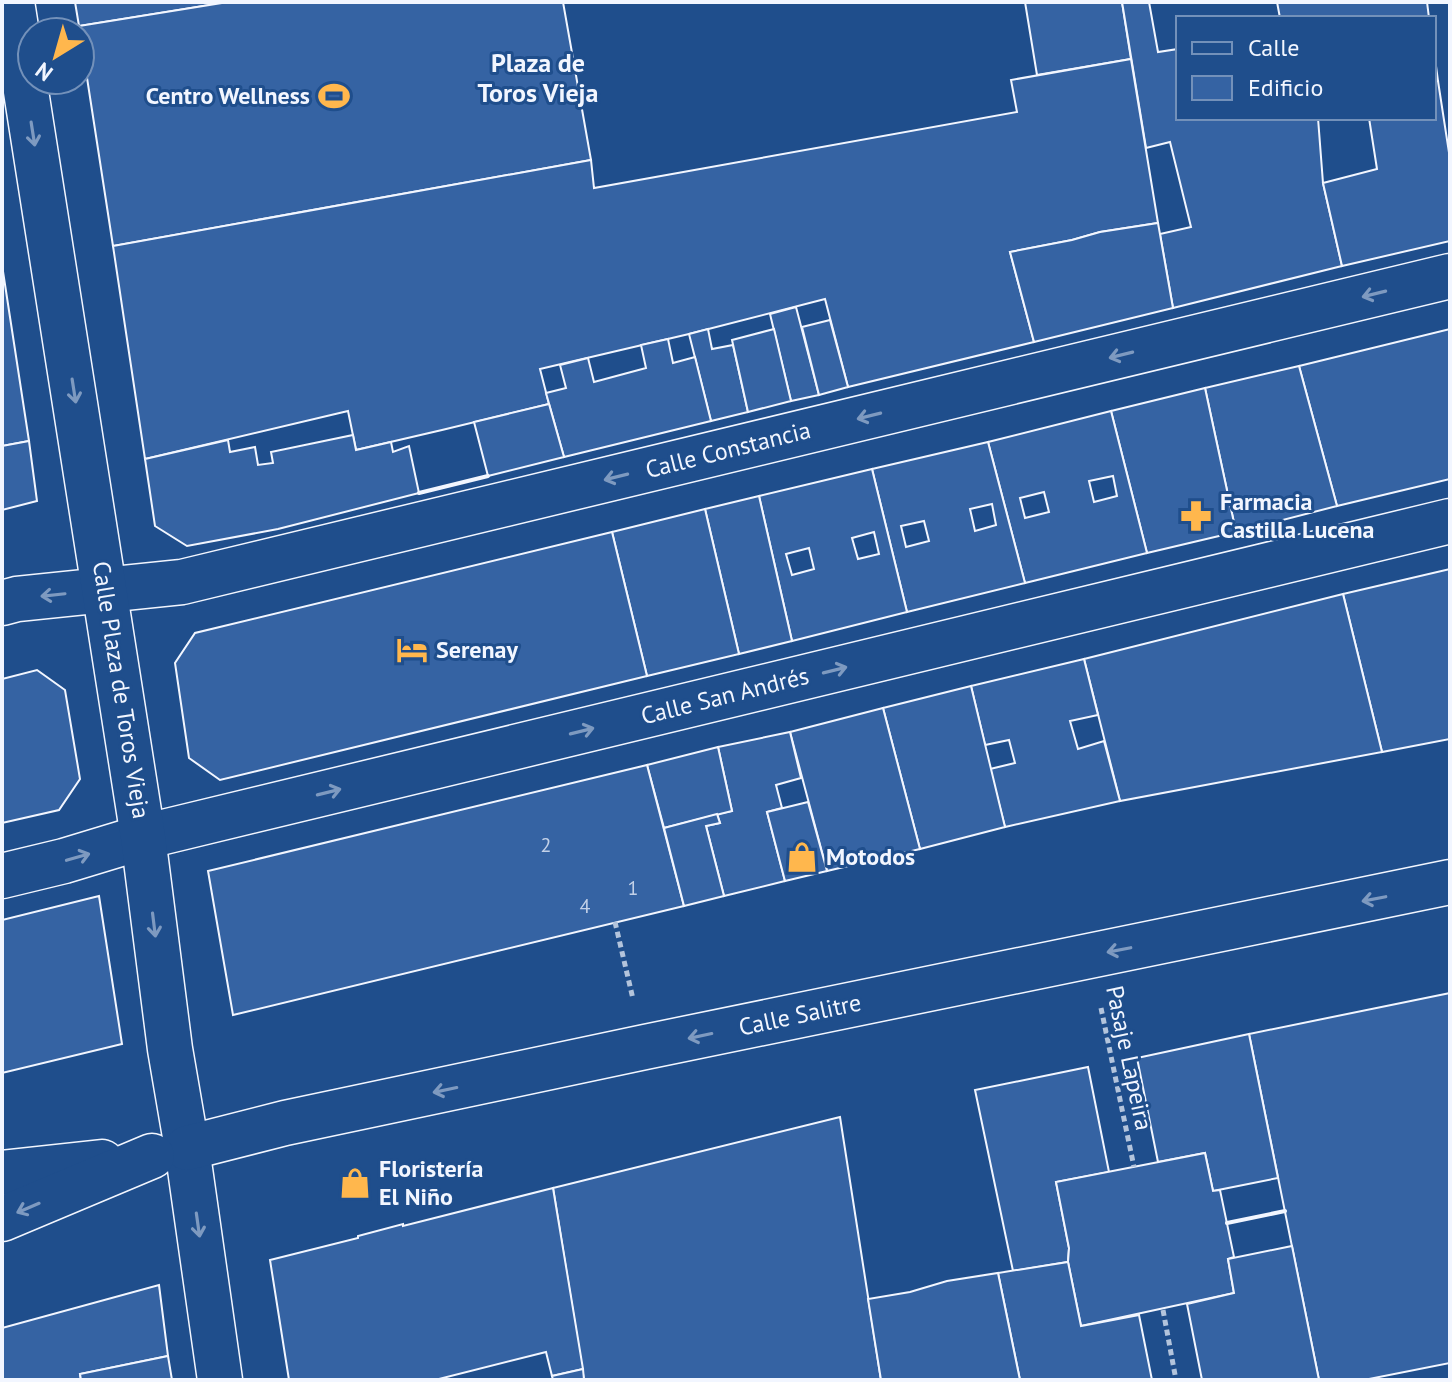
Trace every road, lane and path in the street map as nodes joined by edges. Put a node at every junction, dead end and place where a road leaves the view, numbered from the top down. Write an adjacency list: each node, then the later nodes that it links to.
1 (12, 2): 4 (street, Calle Plaza de Toros Vieja, one-way to 4)
2 (1450, 276): 4 (street, Calle Constancia, one-way to 4)
3 (1450, 521): 6 (street, Calle San Andrés, one-way to 3)
4 (105, 589): 5 (street, Calle Constancia, one-way to 5); 6 (street, Calle Plaza de Toros Vieja)
5 (2, 603)
6 (143, 837): 7 (street, Calle San Andrés, one-way to 6); 12 (street, Calle Plaza de Toros Vieja, one-way to 12)
7 (2, 876)
8 (1450, 882): 10 (street, Calle Salitre, one-way to 10)
9 (615, 922): 11 (path)
10 (1090, 956): 11 (street, Calle Salitre, one-way to 11); 13 (path, Pasaje Lapeira)
11 (645, 1047): 12 (street, Calle Salitre, one-way to 12)
12 (170, 1152): 14 (street, Calle Salitre); 15 (street, Calle Salitre, one-way to 15); 17 (street, Calle Plaza de Toros Vieja, one-way to 17)
13 (1134, 1167)
14 (2, 1173)
15 (2, 1219)
16 (1163, 1310): 18 (path)
17 (220, 1380)
18 (1176, 1380)

